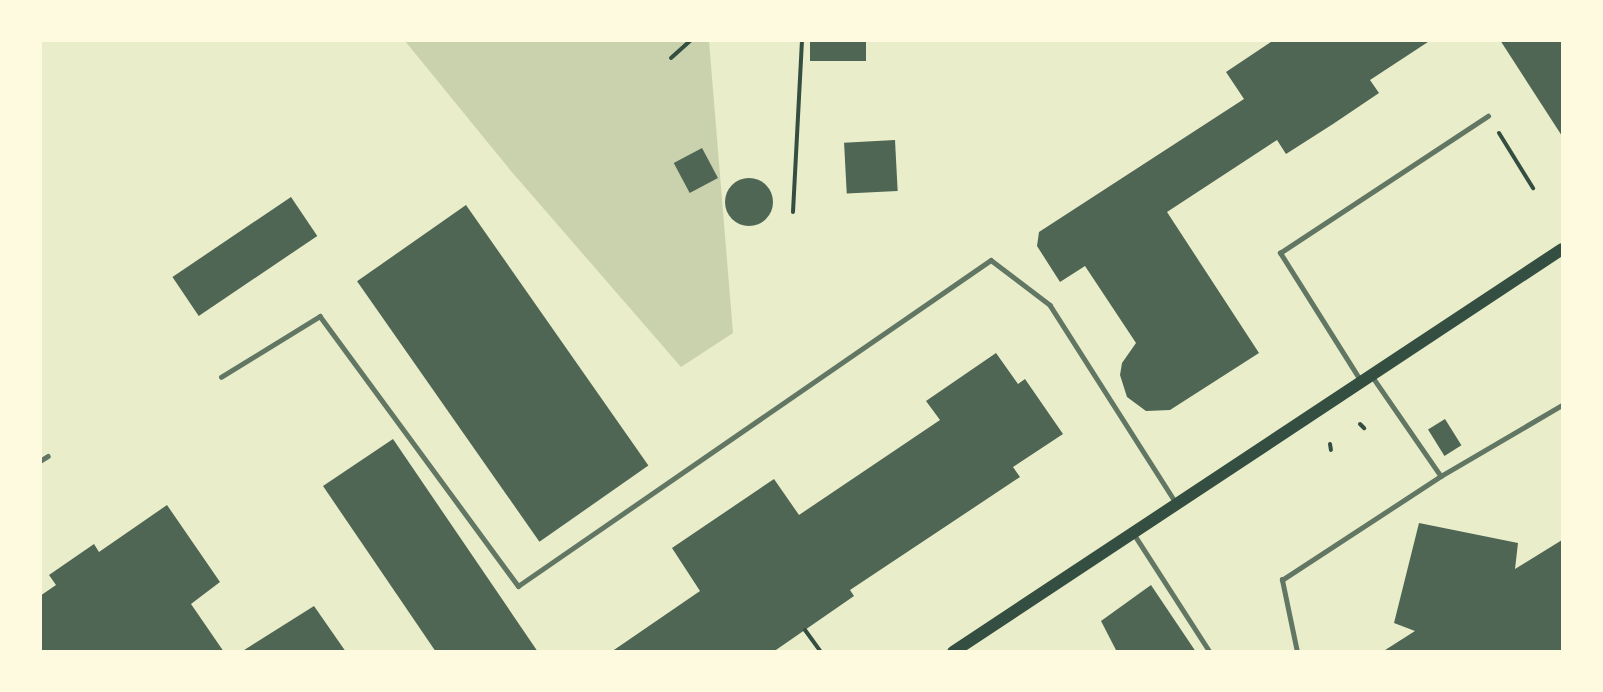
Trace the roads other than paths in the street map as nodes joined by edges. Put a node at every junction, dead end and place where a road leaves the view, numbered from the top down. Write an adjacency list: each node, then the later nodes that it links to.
1 (1488, 116): 4 (lane)
2 (1563, 249): 4 (main road)
3 (221, 377): 9 (lane)
4 (1367, 379): 8 (lane); 9 (main road)
5 (1563, 405): 8 (lane)
6 (48, 456): 7 (lane)
7 (40, 461)
8 (1441, 477): 13 (lane)
9 (1176, 503): 10 (main road)
10 (1132, 531): 11 (main road); 12 (lane)
11 (953, 651)
12 (1210, 651)
13 (1297, 651)

